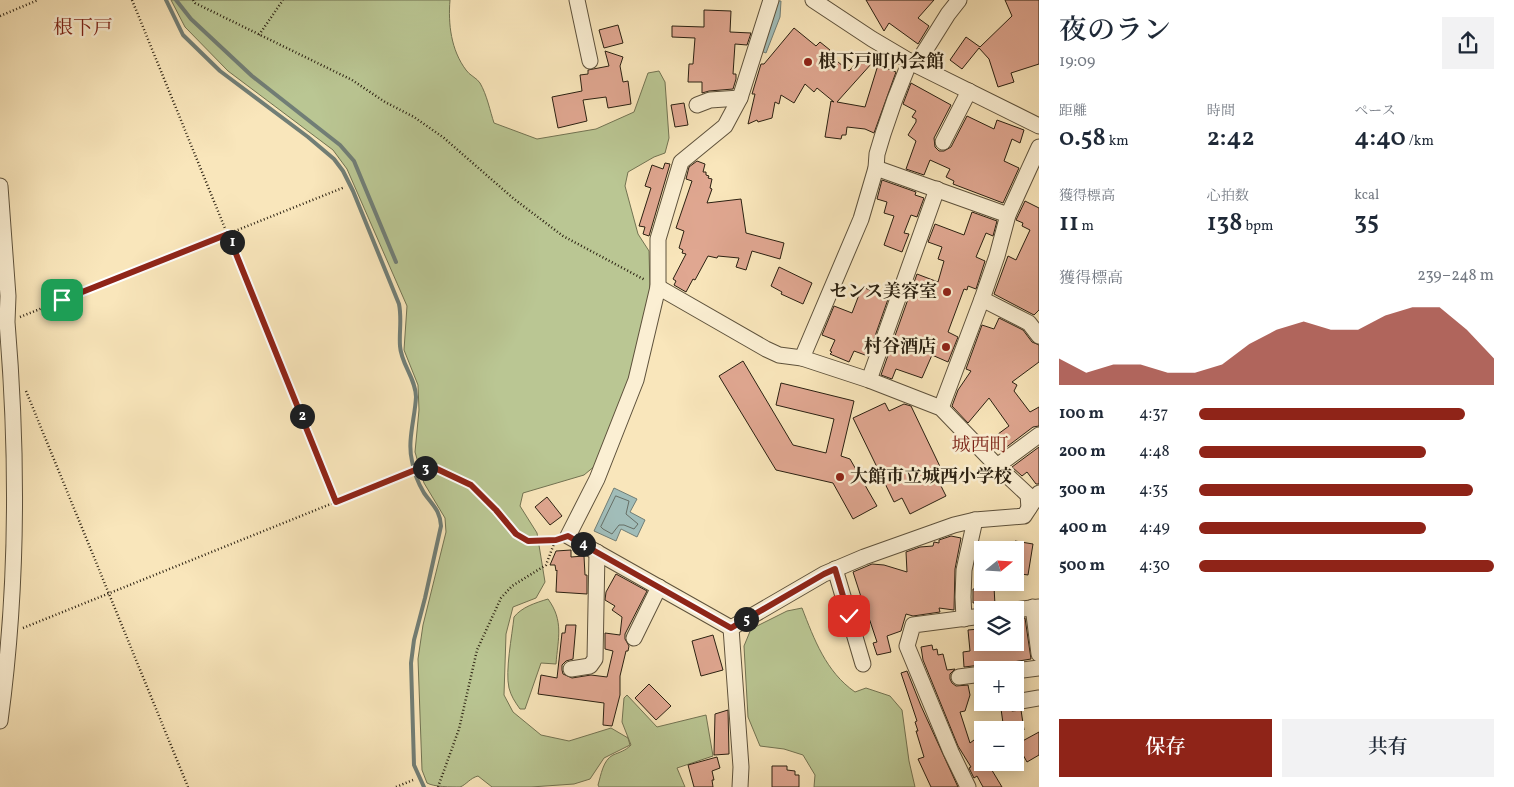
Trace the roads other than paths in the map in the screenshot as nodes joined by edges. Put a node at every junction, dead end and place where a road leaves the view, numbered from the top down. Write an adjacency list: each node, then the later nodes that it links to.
1 (577, 0): 5 (street)
2 (771, 0): 8 (street)
3 (813, 0): 6 (street)
4 (959, 0): 6 (street)
5 (590, 61)
6 (913, 63): 7 (street); 13 (street)
7 (970, 92): 10 (street); 11 (street)
8 (740, 98): 9 (street); 17 (street)
9 (697, 105)
10 (1039, 126)
11 (943, 142)
12 (1039, 147): 16 (street)
13 (876, 168): 15 (street); 21 (street)
14 (0, 186): 19 (street)
15 (937, 189): 16 (street); 22 (street)
16 (1008, 215): 18 (street)
17 (658, 287): 21 (street); 29 (street)
18 (982, 299): 20 (street); 23 (street)
19 (5, 327): 36 (street)
20 (1039, 336)
21 (802, 358): 22 (street)
22 (869, 380): 23 (street)
23 (941, 408): 25 (street)
24 (1039, 434): 25 (street)
25 (997, 466): 27 (street)
26 (1039, 493): 27 (street)
27 (1034, 509): 28 (street)
28 (976, 520): 30 (street); 34 (street)
29 (597, 552): 31 (street); 41 (street)
30 (835, 569): 35 (street); 39 (street)
31 (659, 587): 35 (street); 37 (street)
32 (1036, 607): 38 (street)
33 (974, 617): 34 (street)
34 (964, 618): 49 (street)
35 (731, 628): 48 (street)
36 (5, 635): 47 (street)
37 (634, 638)
38 (1038, 645)
39 (863, 664)
40 (1039, 668): 42 (street)
41 (571, 669)
42 (1024, 669)
43 (974, 675): 44 (street)
44 (959, 677)
45 (1039, 698): 46 (street)
46 (1024, 700)
47 (0, 721)
48 (740, 787)
49 (968, 787)

